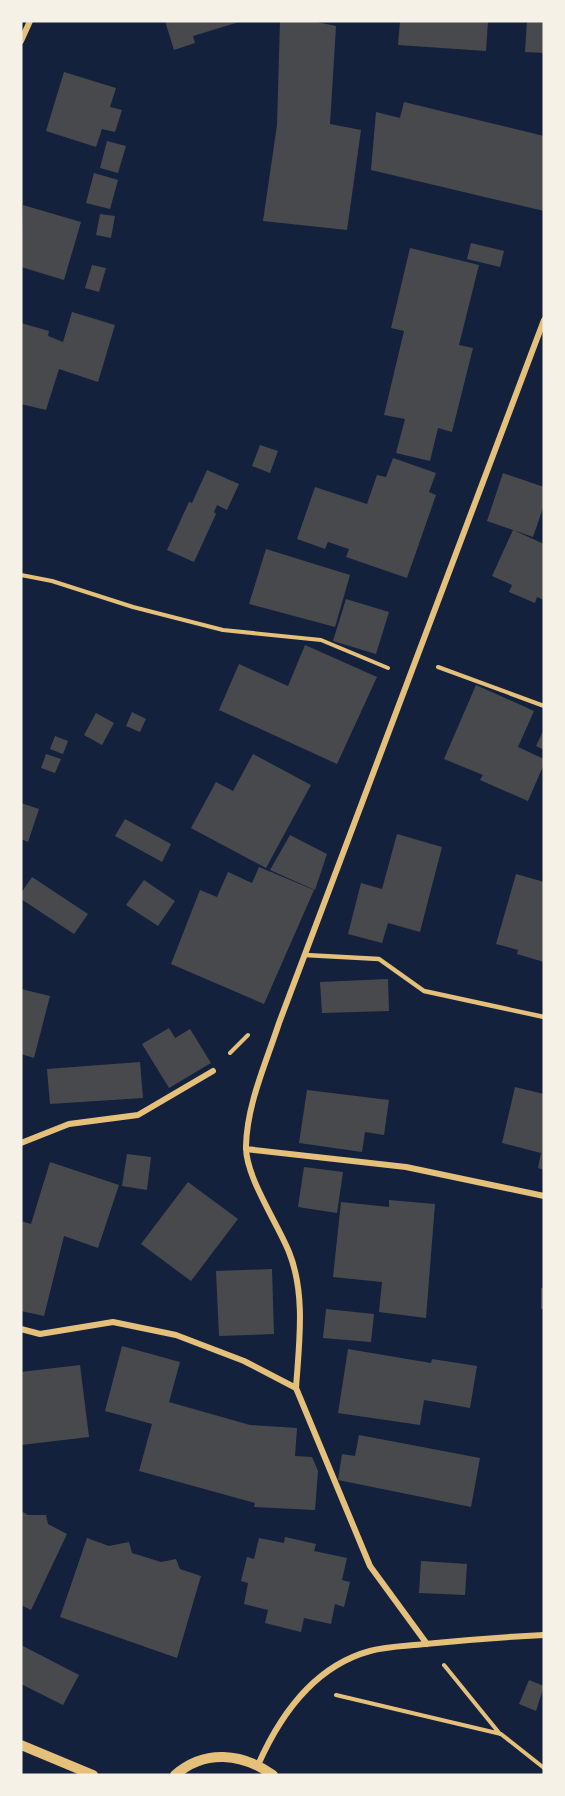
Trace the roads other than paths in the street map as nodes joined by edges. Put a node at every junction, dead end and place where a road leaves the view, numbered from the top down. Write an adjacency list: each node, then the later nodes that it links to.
1 (30, 21): 2 (street)
2 (21, 42)
3 (544, 320): 4 (street)
4 (304, 955): 5 (lane); 8 (street)
5 (544, 1017)
6 (213, 1071): 7 (street)
7 (21, 1143)
8 (246, 1149): 9 (street); 11 (street)
9 (544, 1196)
10 (21, 1329): 11 (street)
11 (296, 1388): 13 (street)
12 (544, 1635): 13 (street)
13 (427, 1644): 15 (street)
14 (21, 1746): 16 (street)
15 (258, 1764): 17 (street); 18 (street)
16 (93, 1775)
17 (175, 1775)
18 (273, 1775)

